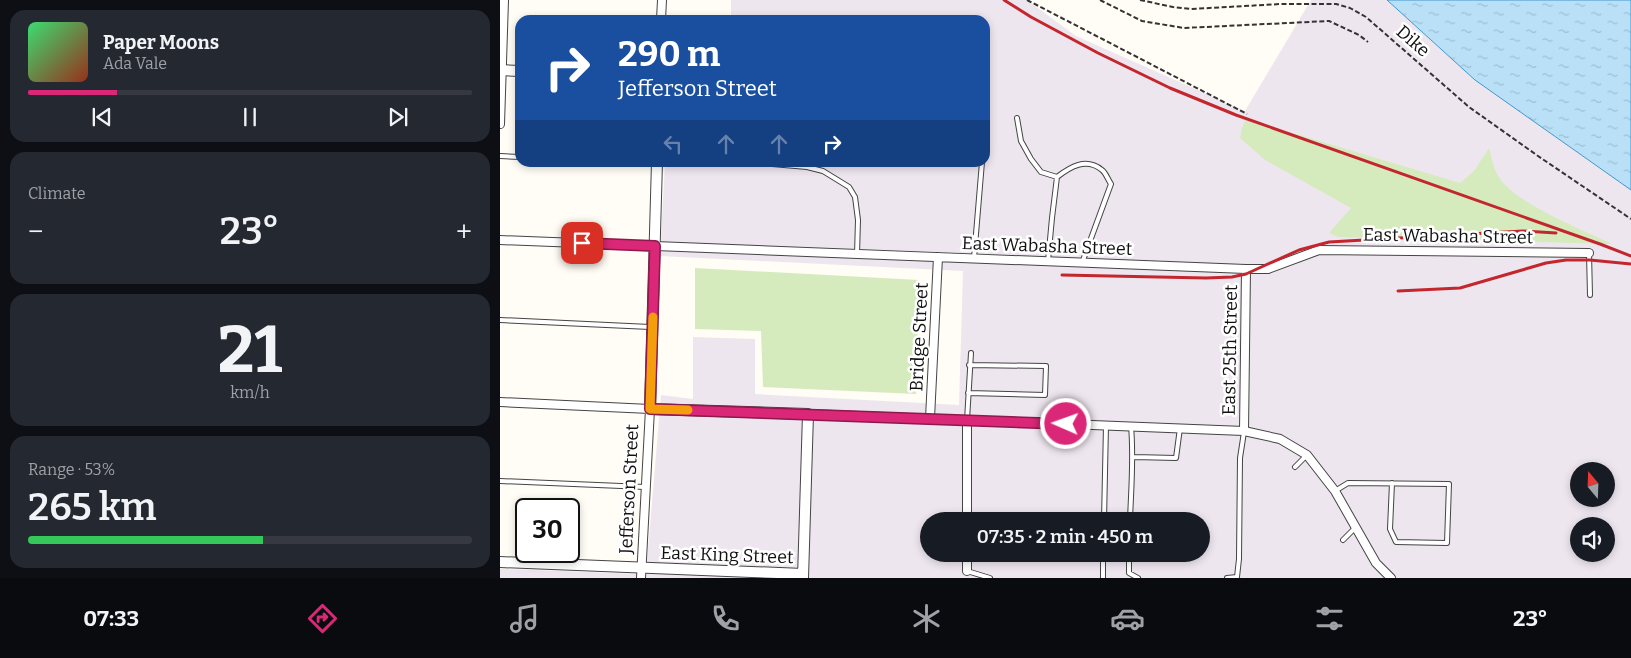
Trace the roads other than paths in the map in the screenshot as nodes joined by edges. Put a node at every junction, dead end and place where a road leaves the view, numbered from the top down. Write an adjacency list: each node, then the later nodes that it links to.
1 (504, 0): 4 (street)
2 (662, 0): 3 (street)
3 (661, 15)
4 (501, 70): 5 (street); 7 (street)
5 (515, 71)
6 (1017, 118): 13 (lane)
7 (500, 124)
8 (500, 156): 9 (lane)
9 (515, 156)
10 (657, 167): 15 (street, Jefferson Street)
11 (807, 167): 17 (lane)
12 (982, 167): 19 (lane)
13 (1057, 177): 20 (lane); 21 (lane)
14 (500, 240): 15 (street, East Wabasha Street)
15 (655, 246): 17 (street, East Wabasha Street); 25 (street, Jefferson Street)
16 (1589, 253): 22 (street, East Wabasha Street); 23 (lane)
17 (857, 254): 18 (street, East Wabasha Street)
18 (938, 257): 19 (street, East Wabasha Street); 32 (street, Bridge Street)
19 (974, 258): 20 (street, East Wabasha Street)
20 (1048, 261): 21 (street, East Wabasha Street)
21 (1082, 263): 22 (street, East Wabasha Street)
22 (1246, 269): 37 (street, East 25th Street)
23 (1590, 295)
24 (500, 320): 25 (lane)
25 (652, 327): 30 (street, Jefferson Street)
26 (972, 353): 27 (lane)
27 (970, 365): 28 (lane); 28 (lane)
28 (968, 393): 33 (lane)
29 (500, 402): 30 (street)
30 (650, 409): 31 (street); 43 (street, Jefferson Street)
31 (808, 414): 32 (street); 56 (street)
32 (930, 418): 33 (street)
33 (967, 420): 34 (street); 45 (street)
34 (1106, 425): 35 (street); 46 (lane)
35 (1132, 426): 36 (street); 39 (lane)
36 (1180, 428): 37 (street); 39 (lane)
37 (1244, 431): 38 (street); 60 (lane)
38 (1307, 455): 40 (lane); 44 (street)
39 (1134, 457): 47 (lane)
40 (1295, 468)
41 (500, 481): 43 (lane)
42 (1392, 483): 42 (lane); 44 (lane)
43 (646, 488): 55 (street, Jefferson Street)
44 (1335, 492): 48 (street)
45 (967, 512)
46 (1104, 512)
47 (1130, 512)
48 (1355, 528): 49 (lane); 61 (street)
49 (1343, 540)
50 (500, 562): 55 (street, East King Street)
51 (967, 562): 54 (street)
52 (1103, 562): 58 (lane)
53 (1129, 562): 59 (lane)
54 (967, 571): 57 (lane)
55 (642, 573): 56 (street, East King Street)
56 (803, 576)
57 (990, 578)
58 (1103, 578)
59 (1138, 578)
60 (1227, 578)
61 (1391, 578)

